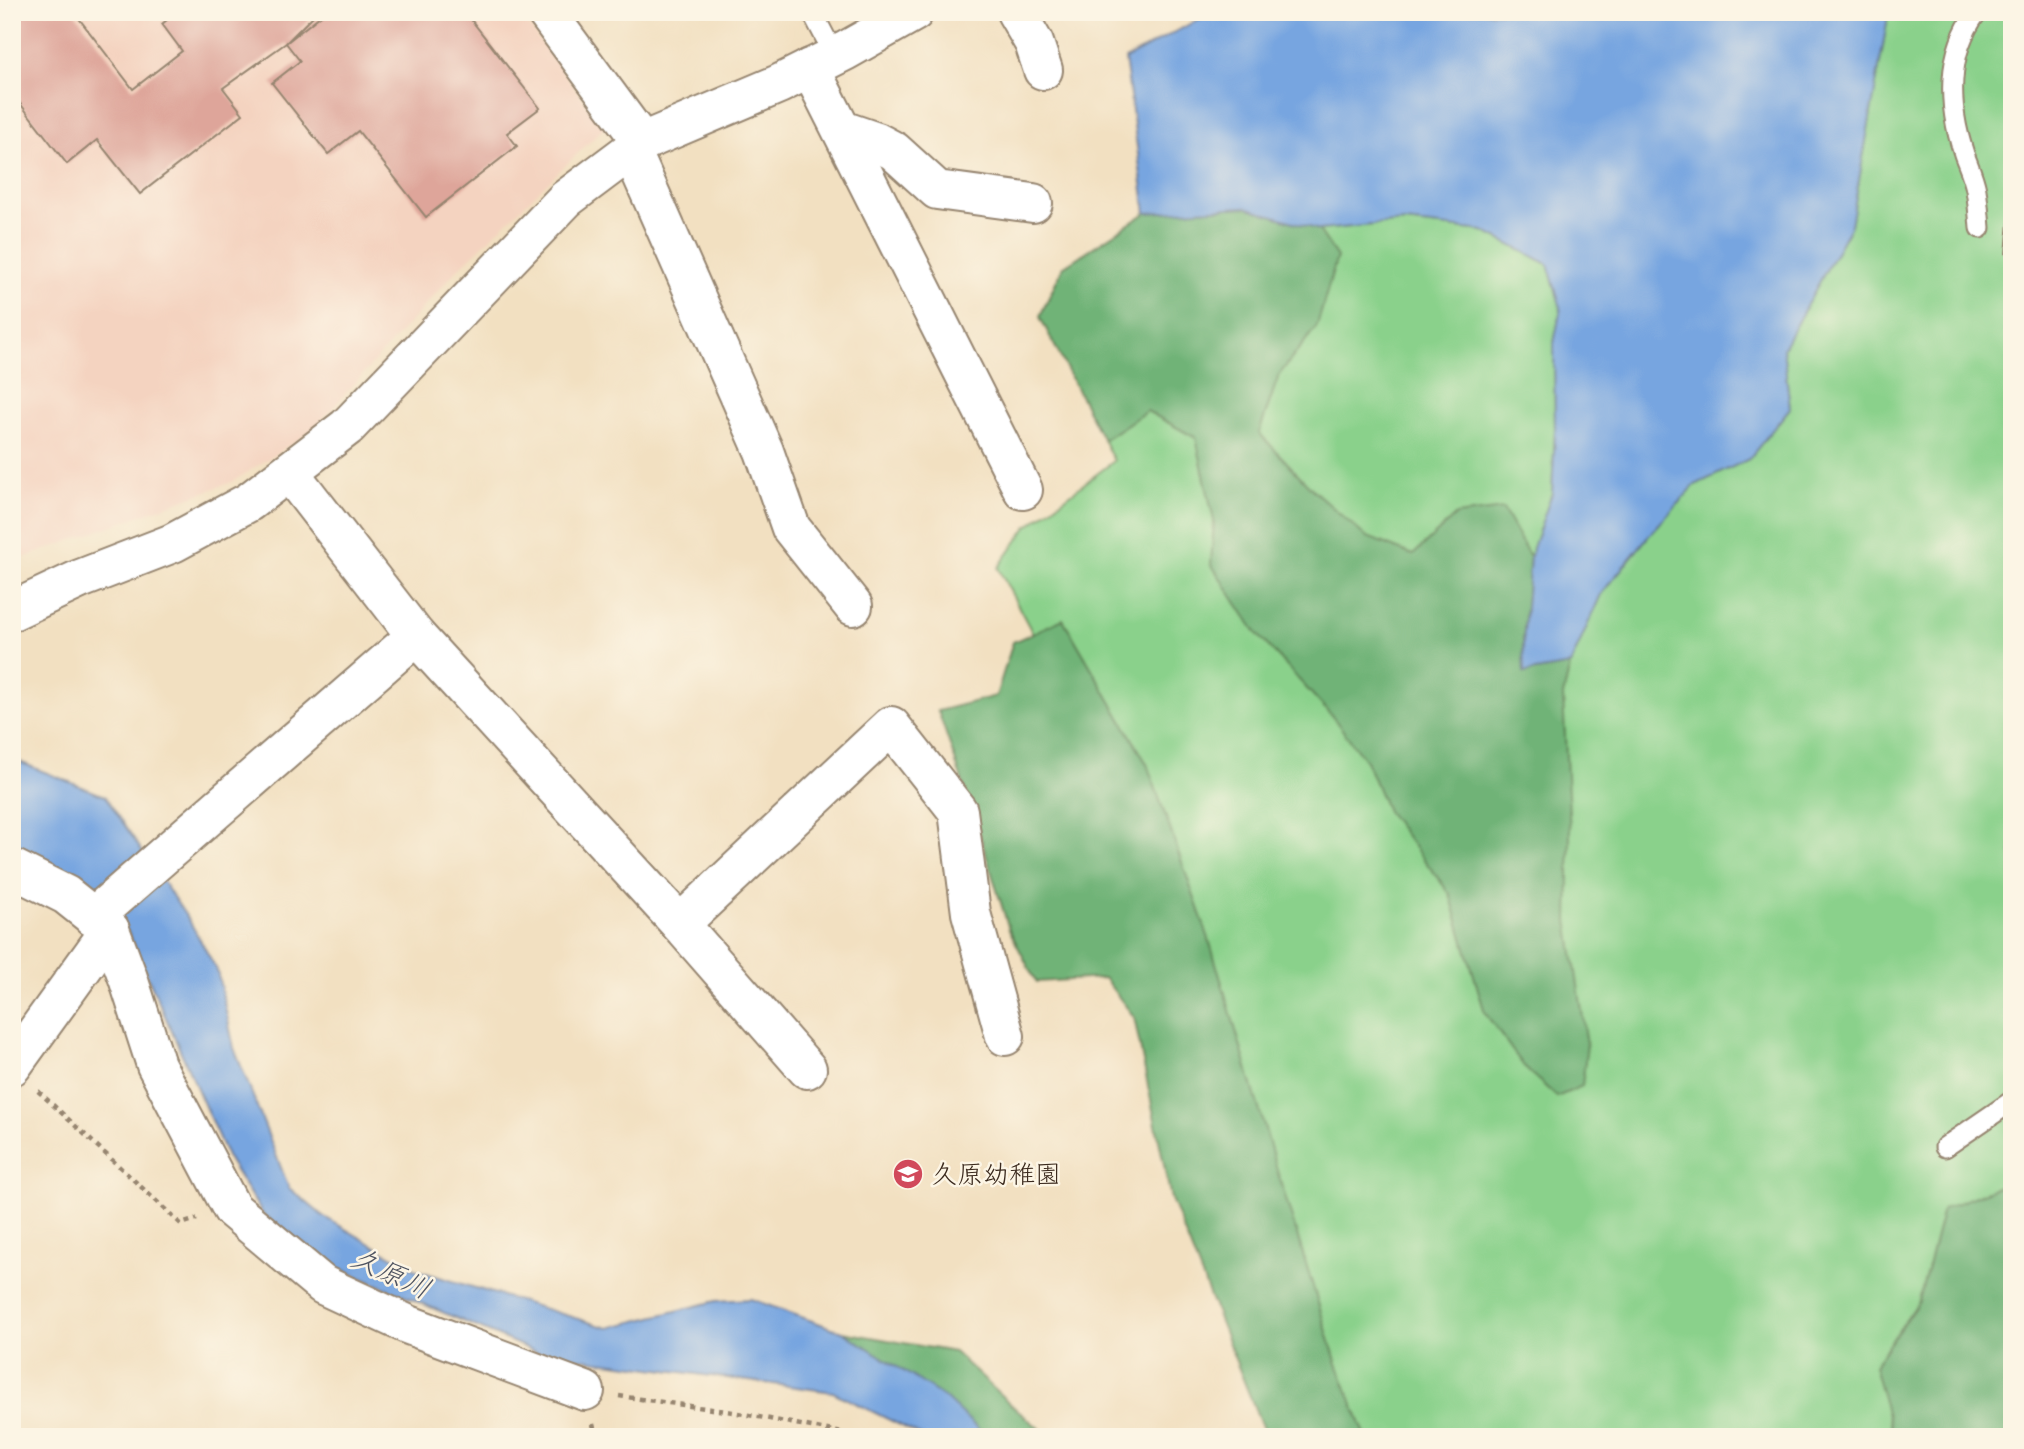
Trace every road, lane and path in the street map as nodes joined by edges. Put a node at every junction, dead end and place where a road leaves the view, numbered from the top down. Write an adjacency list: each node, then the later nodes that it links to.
1 (546, 12): 9 (street)
2 (914, 12): 6 (street)
3 (1016, 12): 7 (street)
4 (1977, 12): 11 (lane)
5 (816, 16): 6 (lane)
6 (823, 62): 8 (street); 9 (street)
7 (1043, 70)
8 (842, 130): 10 (street); 13 (street)
9 (637, 146): 12 (street); 14 (street)
10 (1033, 203)
11 (1980, 228)
12 (289, 472): 15 (street); 16 (street)
13 (1023, 490)
14 (853, 606)
15 (12, 611)
16 (416, 636): 18 (street); 19 (street)
17 (12, 868): 18 (street)
18 (101, 923): 22 (street); 25 (street)
19 (680, 924): 20 (street); 21 (street)
20 (1005, 1036)
21 (807, 1069)
22 (22, 1076): 25 (path)
23 (2012, 1101): 24 (lane)
24 (1945, 1147)
25 (232, 1209): 26 (street)
26 (585, 1391): 27 (path)
27 (855, 1437)

